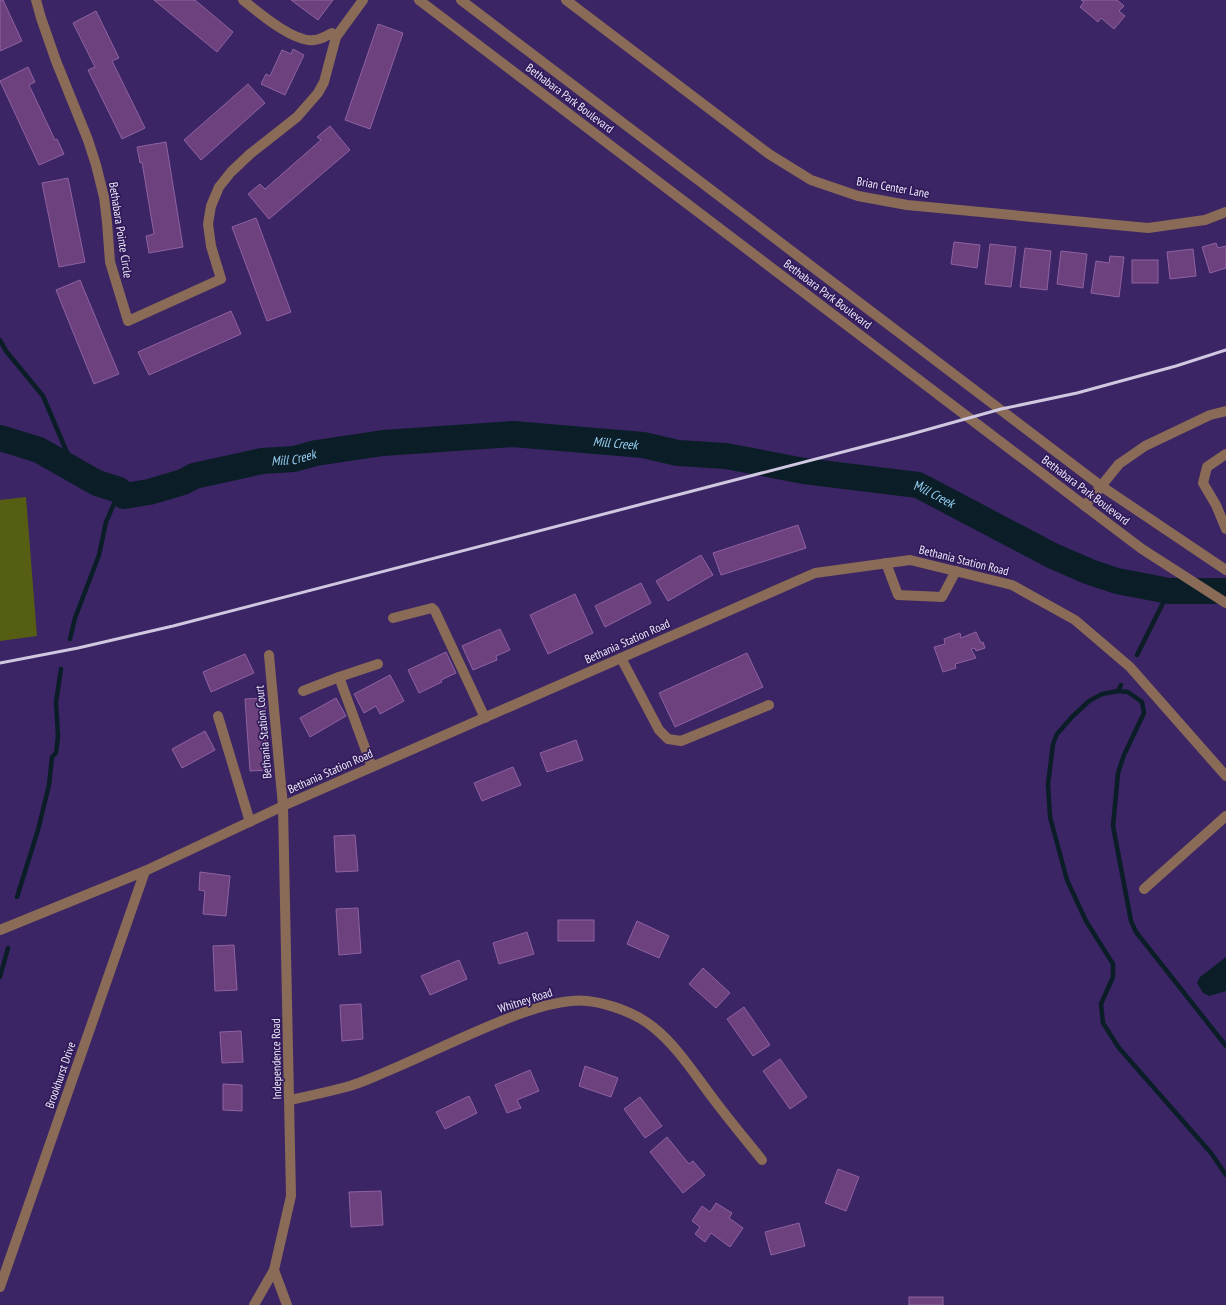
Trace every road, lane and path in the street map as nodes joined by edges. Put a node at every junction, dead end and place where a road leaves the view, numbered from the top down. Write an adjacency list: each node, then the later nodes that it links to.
1 (36, 0): 7 (street, Bethabara Pointe Circle)
2 (243, 0): 7 (street)
3 (363, 0): 7 (street, Bethabara Pointe Circle)
4 (419, 0): 12 (street, Bethabara Park Boulevard)
5 (461, 0): 11 (street, Bethabara Park Boulevard)
6 (566, 0): 8 (street, Brian Center Lane)
7 (336, 37)
8 (1226, 212)
9 (1226, 411): 11 (street)
10 (1226, 454): 13 (street)
11 (1101, 486): 12 (street); 15 (street, Bethabara Park Boulevard)
12 (1085, 506): 17 (street, Bethabara Park Boulevard)
13 (1226, 529)
14 (886, 563): 16 (street, Bethania Station Road); 16 (street); 20 (street, Bethania Station Road)
15 (1226, 570)
16 (956, 571): 28 (street, Bethania Station Road)
17 (1226, 604)
18 (393, 618): 26 (street)
19 (269, 655): 29 (street, Bethania Station Court)
20 (621, 658): 24 (street); 26 (street, Bethania Station Road)
21 (378, 664): 22 (street)
22 (339, 677): 23 (street); 27 (street)
23 (303, 691)
24 (769, 705)
25 (218, 716): 31 (street)
26 (485, 718): 27 (street, Bethania Station Road)
27 (372, 767): 29 (street, Bethania Station Road)
28 (1226, 776)
29 (283, 806): 31 (street, Bethania Station Road); 35 (street, Independence Road)
30 (1226, 816): 33 (street)
31 (250, 822): 32 (street, Bethania Station Road)
32 (145, 871): 34 (street, Bethania Station Road); 38 (street, Brookhurst Drive)
33 (1144, 889)
34 (0, 930)
35 (290, 1100): 36 (street, Whitney Road); 37 (street, Independence Road)
36 (762, 1160)
37 (274, 1270): 39 (street, Independence Road); 40 (street)
38 (0, 1287)
39 (254, 1305)
40 (287, 1305)

